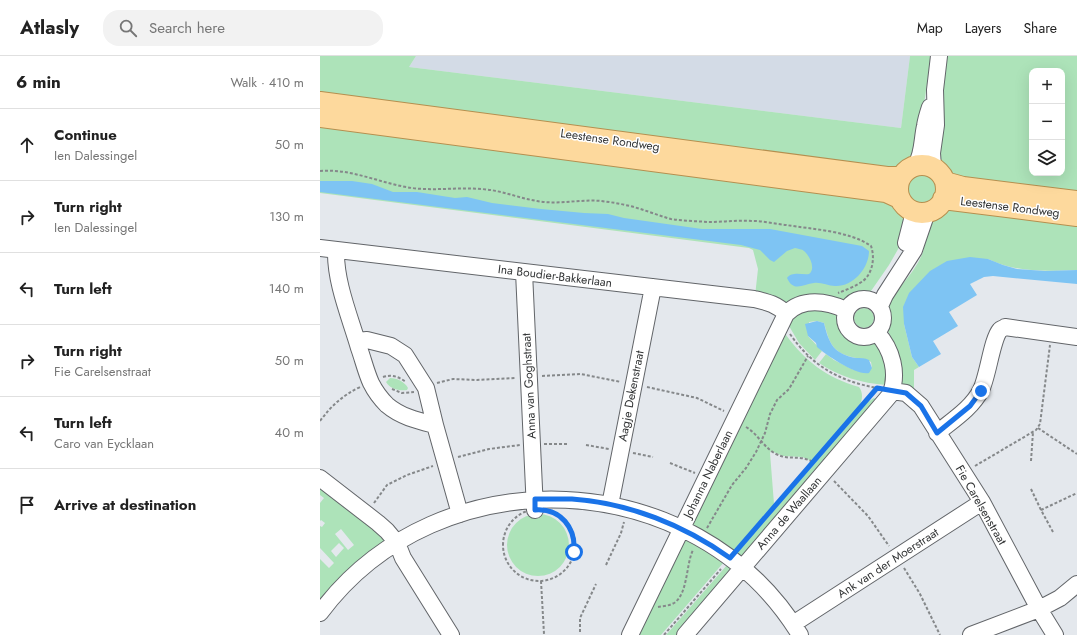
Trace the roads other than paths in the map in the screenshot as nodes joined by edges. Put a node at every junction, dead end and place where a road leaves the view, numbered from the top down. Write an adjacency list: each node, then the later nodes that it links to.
1 (939, 56): 4 (street)
2 (320, 102): 4 (main road, Leestense Rondweg)
3 (320, 117): 5 (main road, Leestense Rondweg)
4 (928, 178): 5 (main road); 6 (main road, Leestense Rondweg); 7 (main road); 8 (main road, Leestense Rondweg)
5 (899, 198): 7 (main road)
6 (1077, 201)
7 (921, 212): 13 (street)
8 (1077, 216)
9 (320, 248): 10 (street, Ina Boudier-Bakkerlaan)
10 (336, 250): 11 (street, Ina Boudier-Bakkerlaan); 18 (street)
11 (524, 272): 12 (street, Ina Boudier-Bakkerlaan); 24 (street, Anna van Goghstraat)
12 (653, 287): 15 (street, Ina Boudier-Bakkerlaan); 25 (street, Aagje Dekenstraat)
13 (874, 302): 14 (street); 16 (street)
14 (846, 310): 15 (street); 16 (street)
15 (784, 318): 27 (street, Johanna Naberlaan)
16 (877, 333): 19 (street)
17 (1077, 337): 21 (street)
18 (357, 341): 20 (street); 20 (street)
19 (884, 389): 21 (street, Fie Carelsenstraat); 29 (street, Anna de Waallaan)
20 (435, 425): 26 (street)
21 (937, 433): 23 (street, Fie Carelsenstraat)
22 (320, 478): 28 (street)
23 (982, 502): 31 (street, Fie Carelsenstraat); 33 (street, Ank van der Moerstraat)
24 (535, 504): 25 (street); 26 (street)
25 (610, 504): 27 (street)
26 (460, 514): 28 (street)
27 (681, 529): 29 (street); 35 (street, Johanna Naberlaan)
28 (397, 543): 32 (street); 34 (street)
29 (736, 563): 33 (street); 36 (street, Anna de Waallaan)
30 (1077, 584): 31 (street)
31 (1039, 609): 37 (street); 38 (street, Fie Carelsenstraat)
32 (320, 614)
33 (796, 629)
34 (446, 633)
35 (630, 635)
36 (685, 635)
37 (971, 635)
38 (1055, 635)

